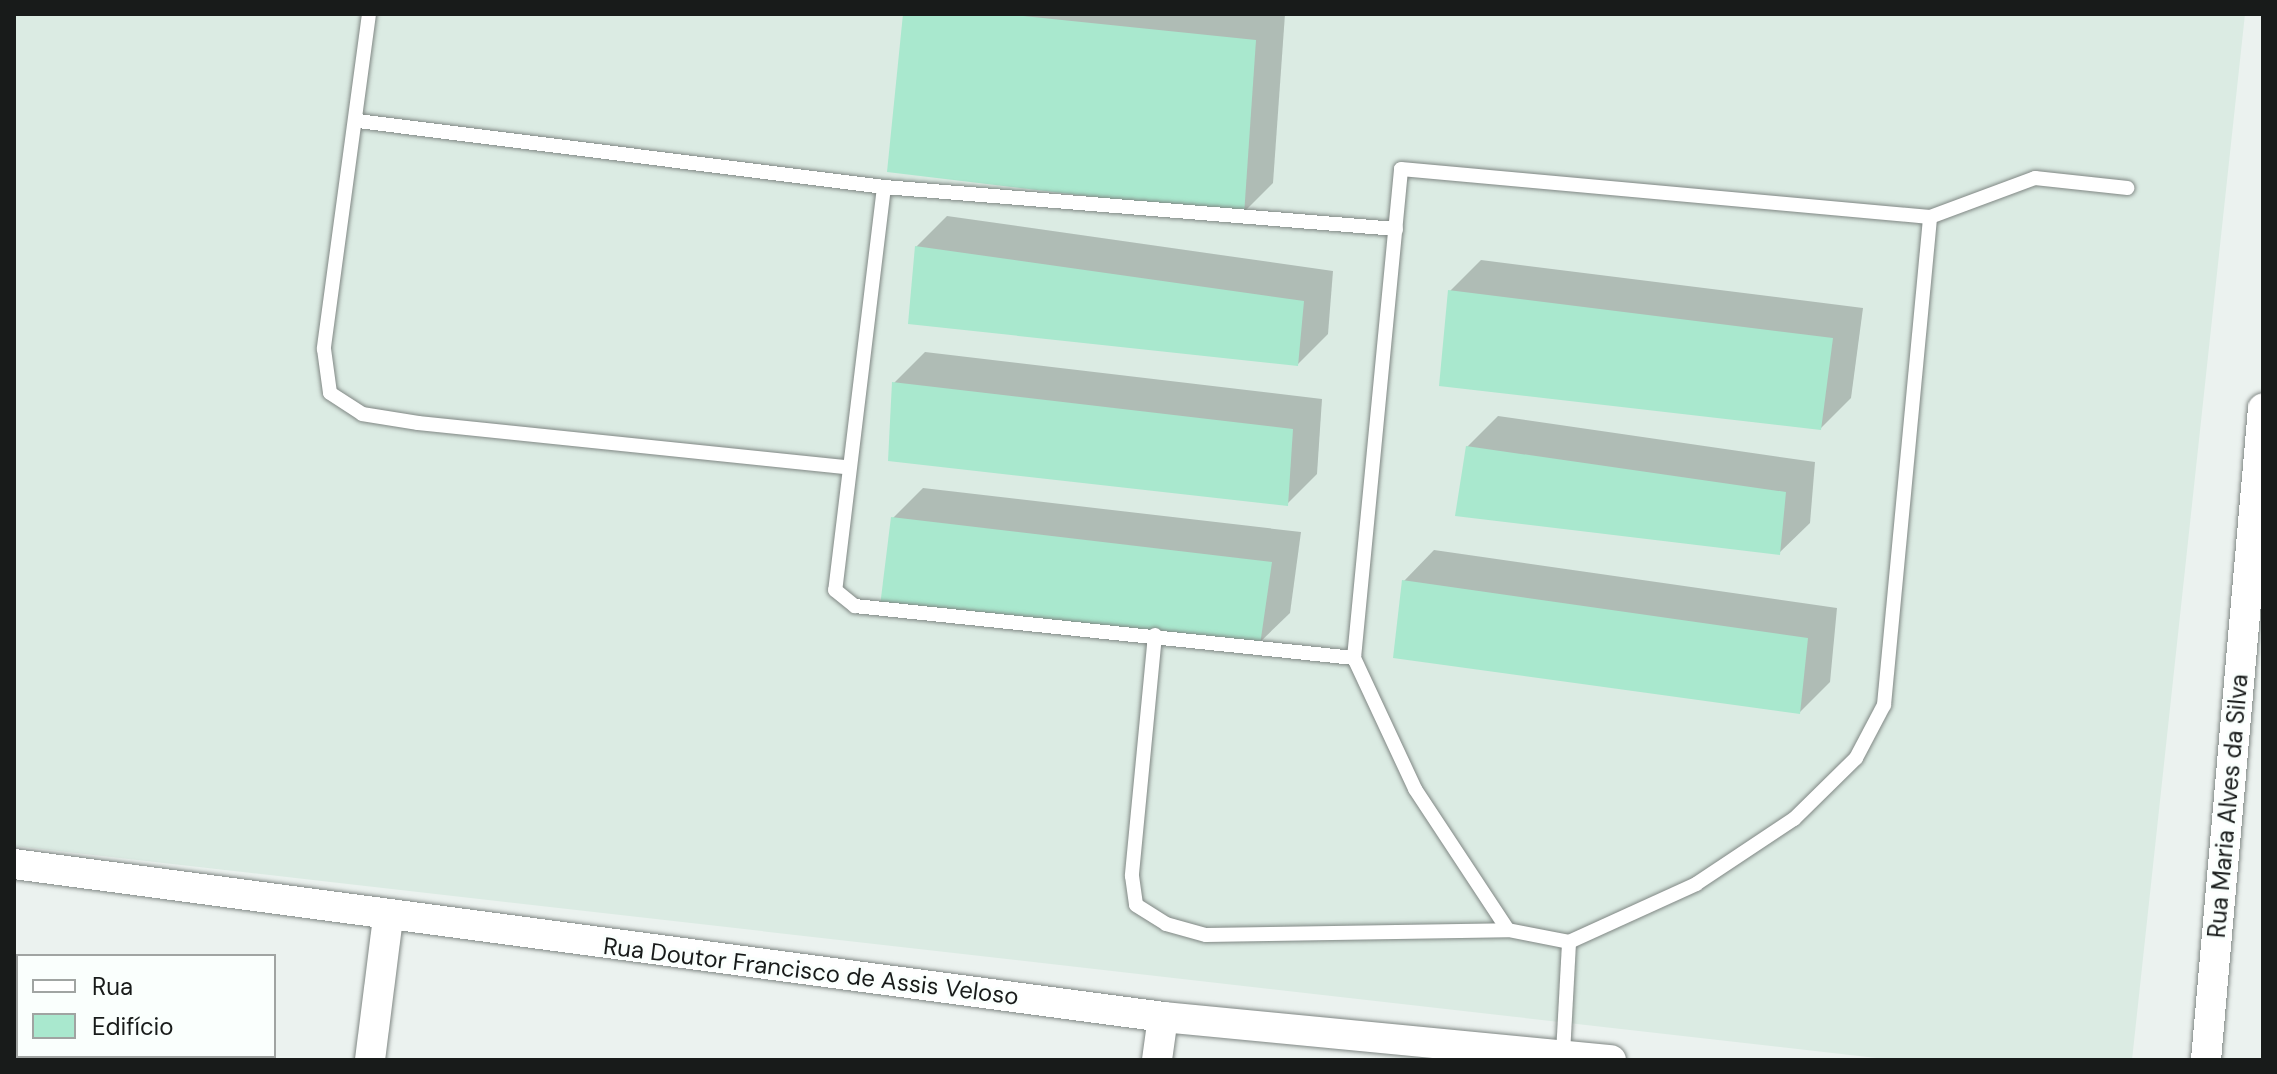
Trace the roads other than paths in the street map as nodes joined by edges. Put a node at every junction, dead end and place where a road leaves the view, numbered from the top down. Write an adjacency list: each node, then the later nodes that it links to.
1 (369, 14): 2 (lane)
2 (358, 121): 3 (lane); 8 (lane)
3 (884, 187): 6 (lane); 8 (lane)
4 (2127, 188): 5 (lane)
5 (1930, 217): 6 (lane); 14 (lane)
6 (1396, 229): 10 (lane)
7 (2263, 408): 21 (street, Rua Maria Alves da Silva)
8 (847, 467): 9 (lane)
9 (1155, 635): 10 (lane); 13 (lane)
10 (1354, 658): 13 (lane)
11 (14, 864): 12 (street, Rua Doutor Francisco de Assis Veloso)
12 (388, 917): 15 (street, Rua Doutor Francisco de Assis Veloso); 18 (street)
13 (1508, 930): 14 (lane)
14 (1569, 942): 17 (lane)
15 (1163, 1017): 16 (street, Rua Doutor Francisco de Assis Veloso); 19 (street)
16 (1411, 1048): 17 (street, Rua Doutor Francisco de Assis Veloso)
17 (1563, 1054): 20 (street, Rua Doutor Francisco de Assis Veloso)
18 (370, 1060)
19 (1157, 1060)
20 (1611, 1060)
21 (2206, 1060)

